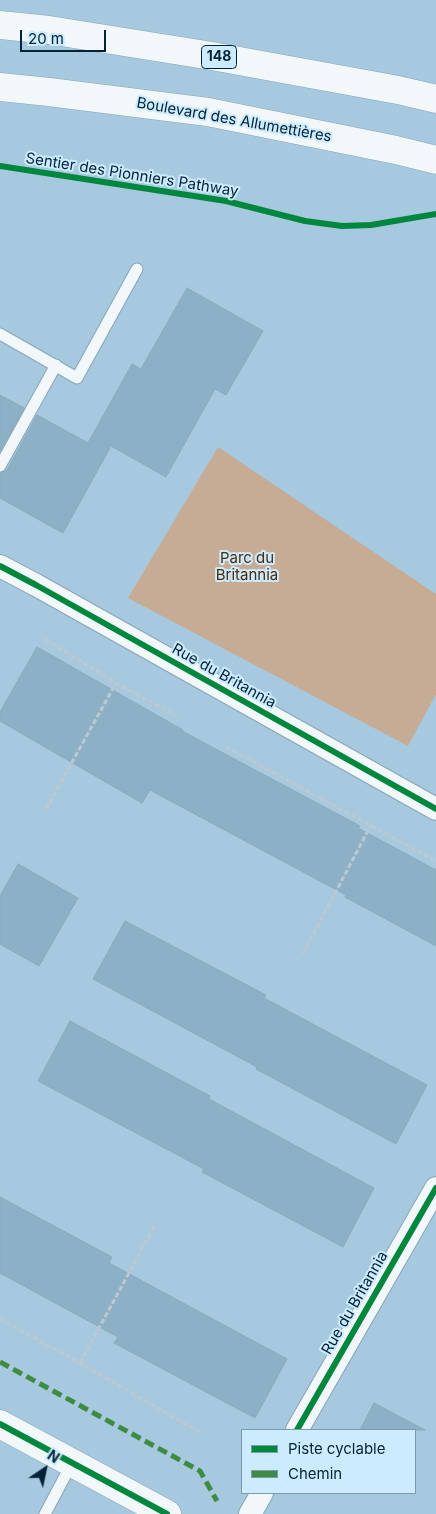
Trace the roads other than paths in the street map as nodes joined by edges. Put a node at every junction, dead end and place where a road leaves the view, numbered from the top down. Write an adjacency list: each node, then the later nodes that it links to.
1 (0, 25): 3 (main road, 148)
2 (0, 87): 4 (main road, Boulevard des Allumettières)
3 (436, 99)
4 (436, 160)
5 (137, 269): 7 (lane)
6 (0, 334): 7 (lane)
7 (56, 364): 8 (lane)
8 (0, 466)
9 (0, 566): 10 (street, Rue du Britannia)
10 (436, 809)
11 (436, 1188): 13 (street, Rue du Britannia)
12 (0, 1424): 14 (main road)
13 (298, 1429)
14 (72, 1463): 16 (lane); 17 (main road)
15 (261, 1494): 18 (street)
16 (44, 1514)
17 (167, 1514)
18 (250, 1514)

